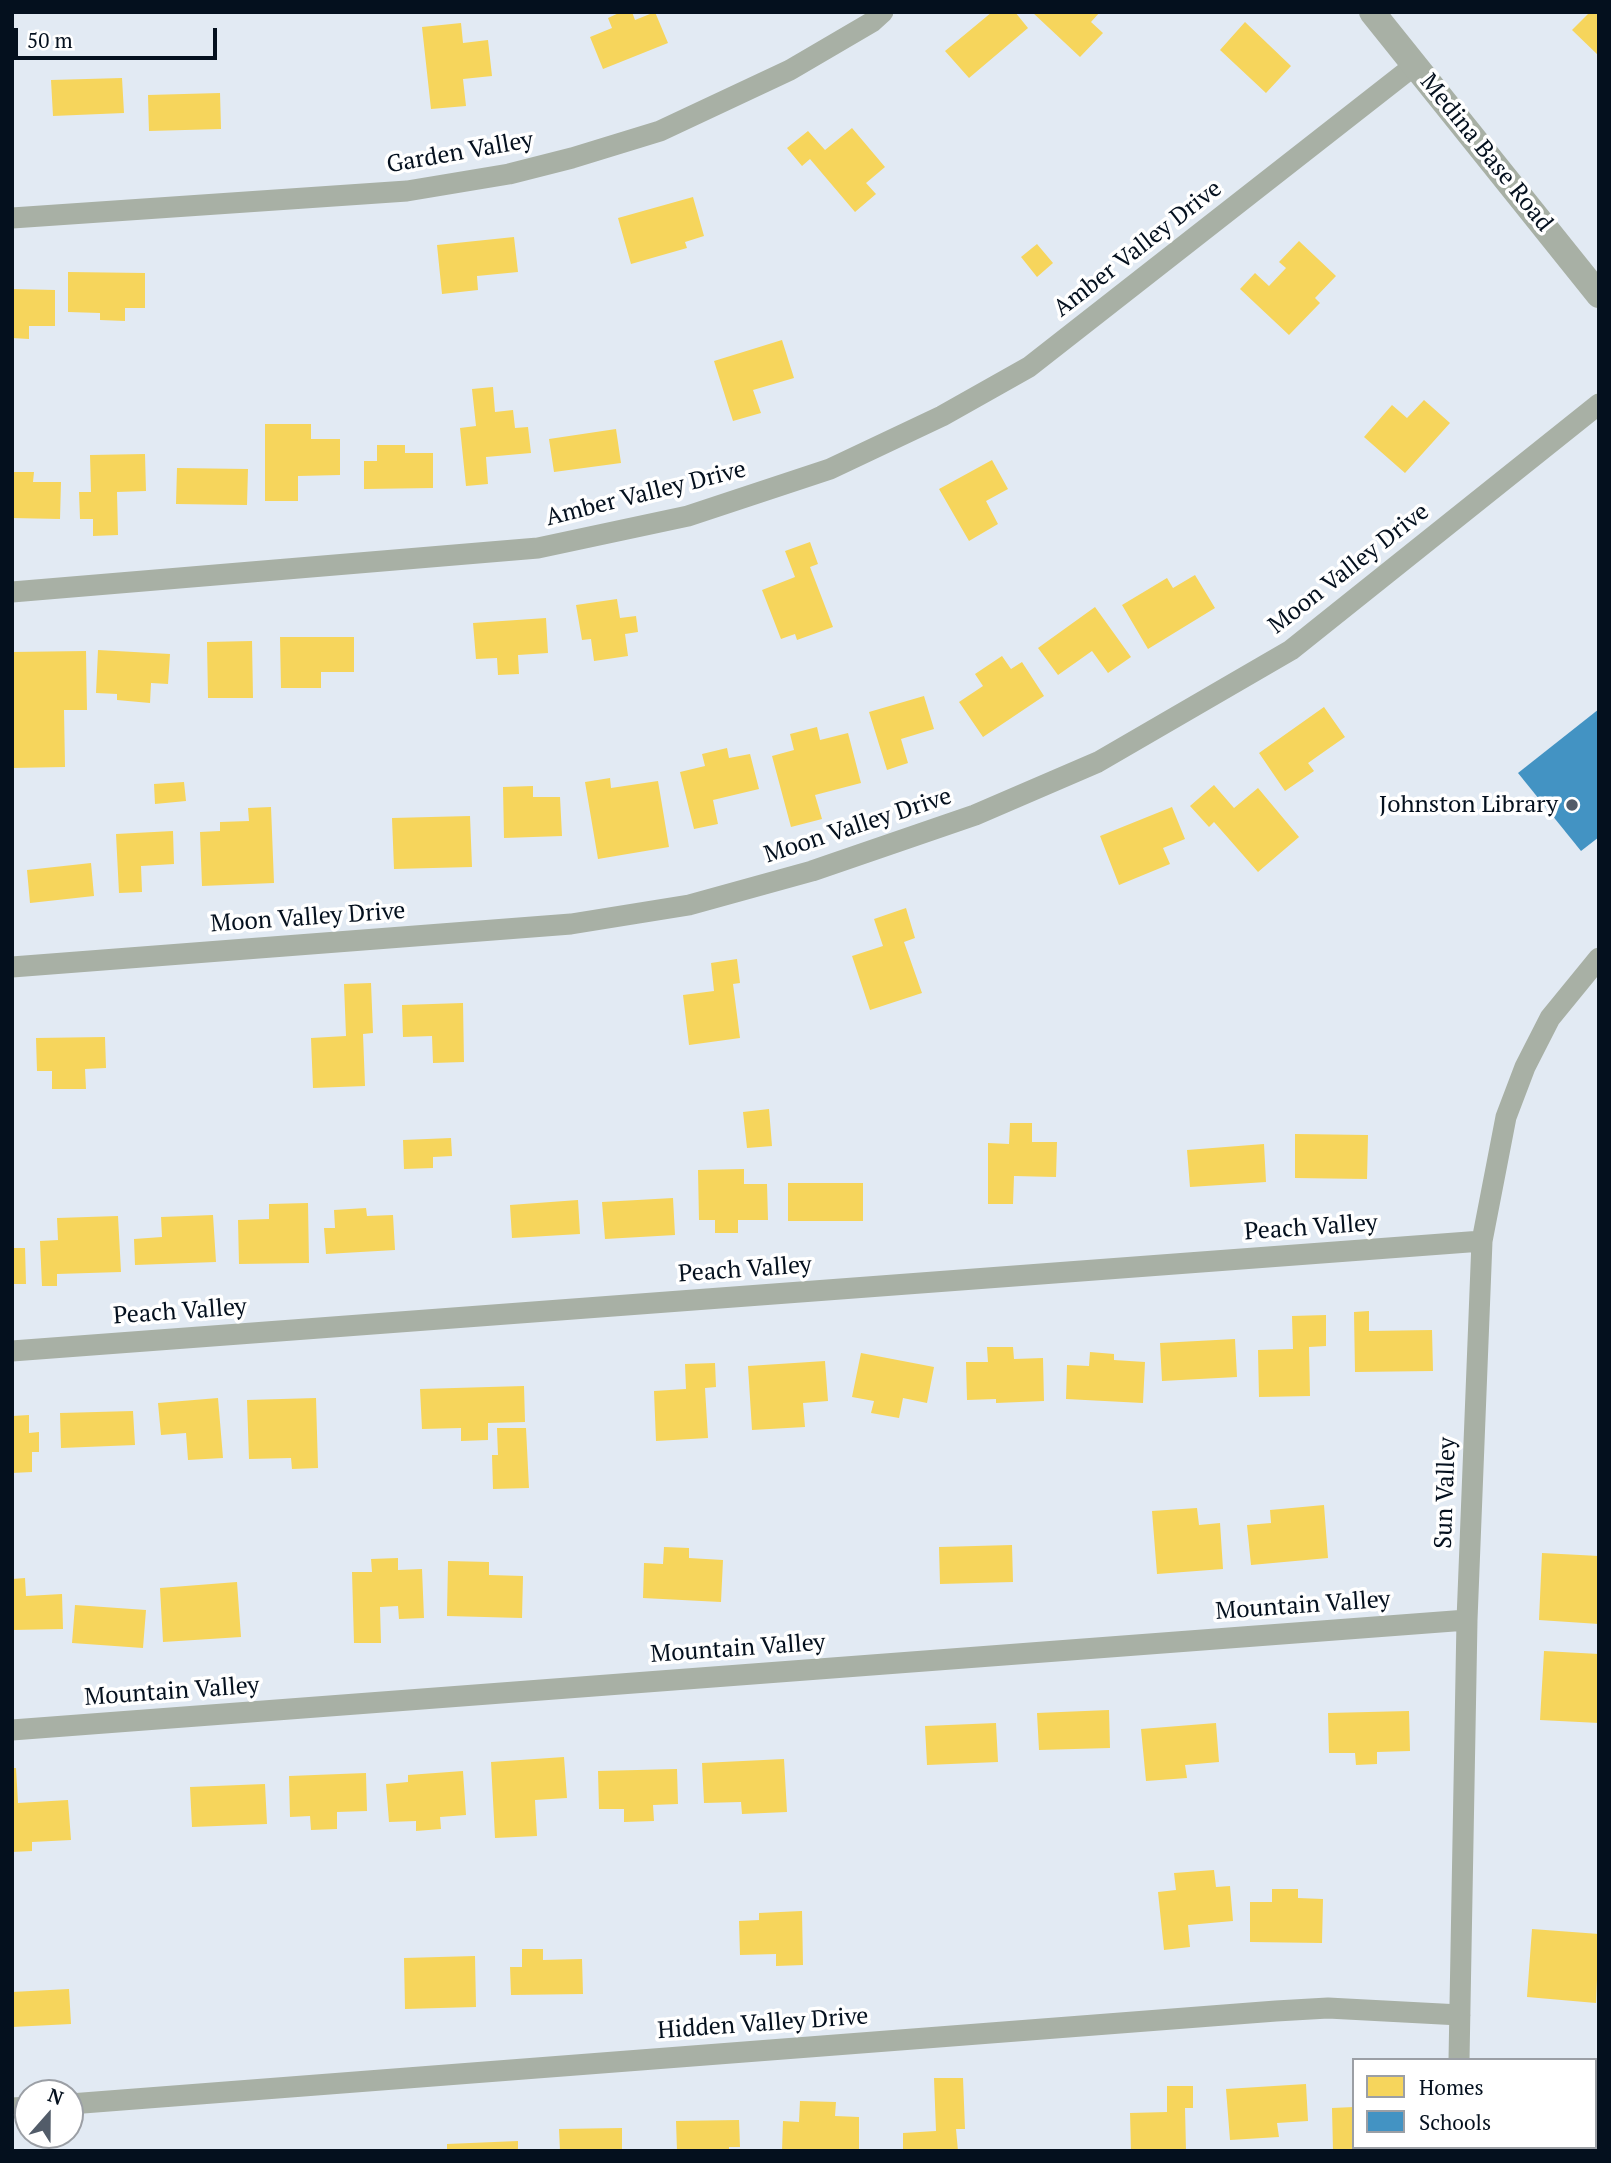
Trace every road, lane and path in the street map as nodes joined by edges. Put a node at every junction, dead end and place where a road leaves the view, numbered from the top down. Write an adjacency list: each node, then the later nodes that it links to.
1 (883, 12): 4 (street, Garden Valley)
2 (1372, 12): 3 (street, Medina Base Road)
3 (1415, 65): 5 (street, Medina Base Road); 7 (street, Amber Valley Drive)
4 (12, 218)
5 (1599, 295)
6 (1599, 404): 9 (street, Moon Valley Drive)
7 (12, 592)
8 (1599, 958): 10 (street, Sun Valley)
9 (12, 967)
10 (1482, 1241): 11 (street, Peach Valley); 12 (street, Sun Valley)
11 (12, 1351)
12 (1467, 1620): 13 (street, Mountain Valley); 14 (street, Sun Valley)
13 (12, 1730)
14 (1460, 2015): 15 (street, Sun Valley); 16 (street, Hidden Valley Drive)
15 (1459, 2058)
16 (84, 2103)

